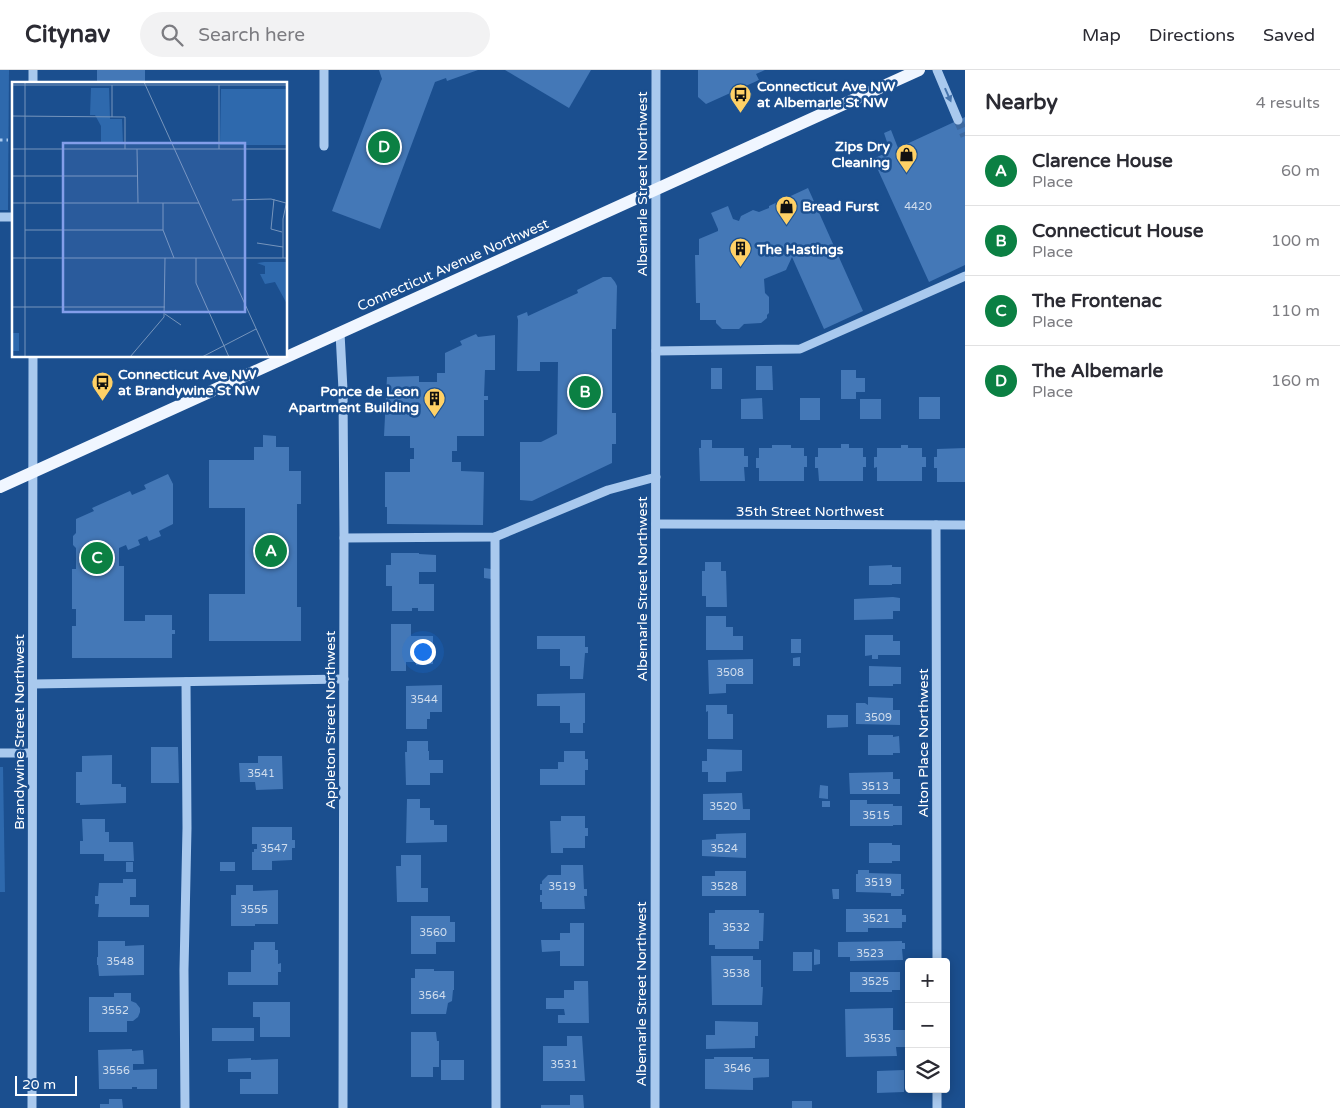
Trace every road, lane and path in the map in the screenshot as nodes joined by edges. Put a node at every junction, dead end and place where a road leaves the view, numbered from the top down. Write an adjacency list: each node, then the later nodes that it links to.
1 (324, 70): 8 (street)
2 (656, 70): 9 (street, Albemarle Street Northwest)
3 (918, 70): 9 (main road, Connecticut Avenue Northwest)
4 (937, 70): 5 (street, one-way to 5)
5 (958, 120)
6 (0, 140): 7 (path)
7 (8, 140)
8 (324, 146)
9 (656, 189): 11 (main road, Connecticut Avenue Northwest); 12 (street, Albemarle Street Northwest)
10 (965, 276): 12 (street)
11 (340, 333): 13 (main road, Connecticut Avenue Northwest); 23 (street, Appleton Street Northwest)
12 (656, 351): 17 (street, Albemarle Street Northwest)
13 (288, 357)
14 (33, 358): 16 (street, Brandywine Street Northwest)
15 (285, 358): 16 (main road, Connecticut Avenue Northwest)
16 (33, 472): 18 (main road, Connecticut Avenue Northwest); 26 (street, Brandywine Street Northwest)
17 (656, 477): 19 (street, Albemarle Street Northwest); 22 (street)
18 (0, 487)
19 (656, 524): 20 (street, 35th Street Northwest); 35 (street, Albemarle Street Northwest)
20 (936, 525): 21 (street, 35th Street Northwest); 29 (street, Alton Place Northwest)
21 (965, 525)
22 (495, 537): 23 (street); 34 (street)
23 (344, 538): 24 (street, Appleton Street Northwest)
24 (344, 679): 25 (street); 33 (street, Appleton Street Northwest)
25 (186, 682): 26 (street); 32 (street)
26 (32, 684): 28 (street, Brandywine Street Northwest)
27 (0, 753): 28 (street)
28 (32, 753): 31 (street, Brandywine Street Northwest)
29 (937, 958)
30 (937, 1093): 36 (street)
31 (32, 1108)
32 (185, 1108)
33 (343, 1108)
34 (496, 1108)
35 (655, 1108)
36 (937, 1108)

